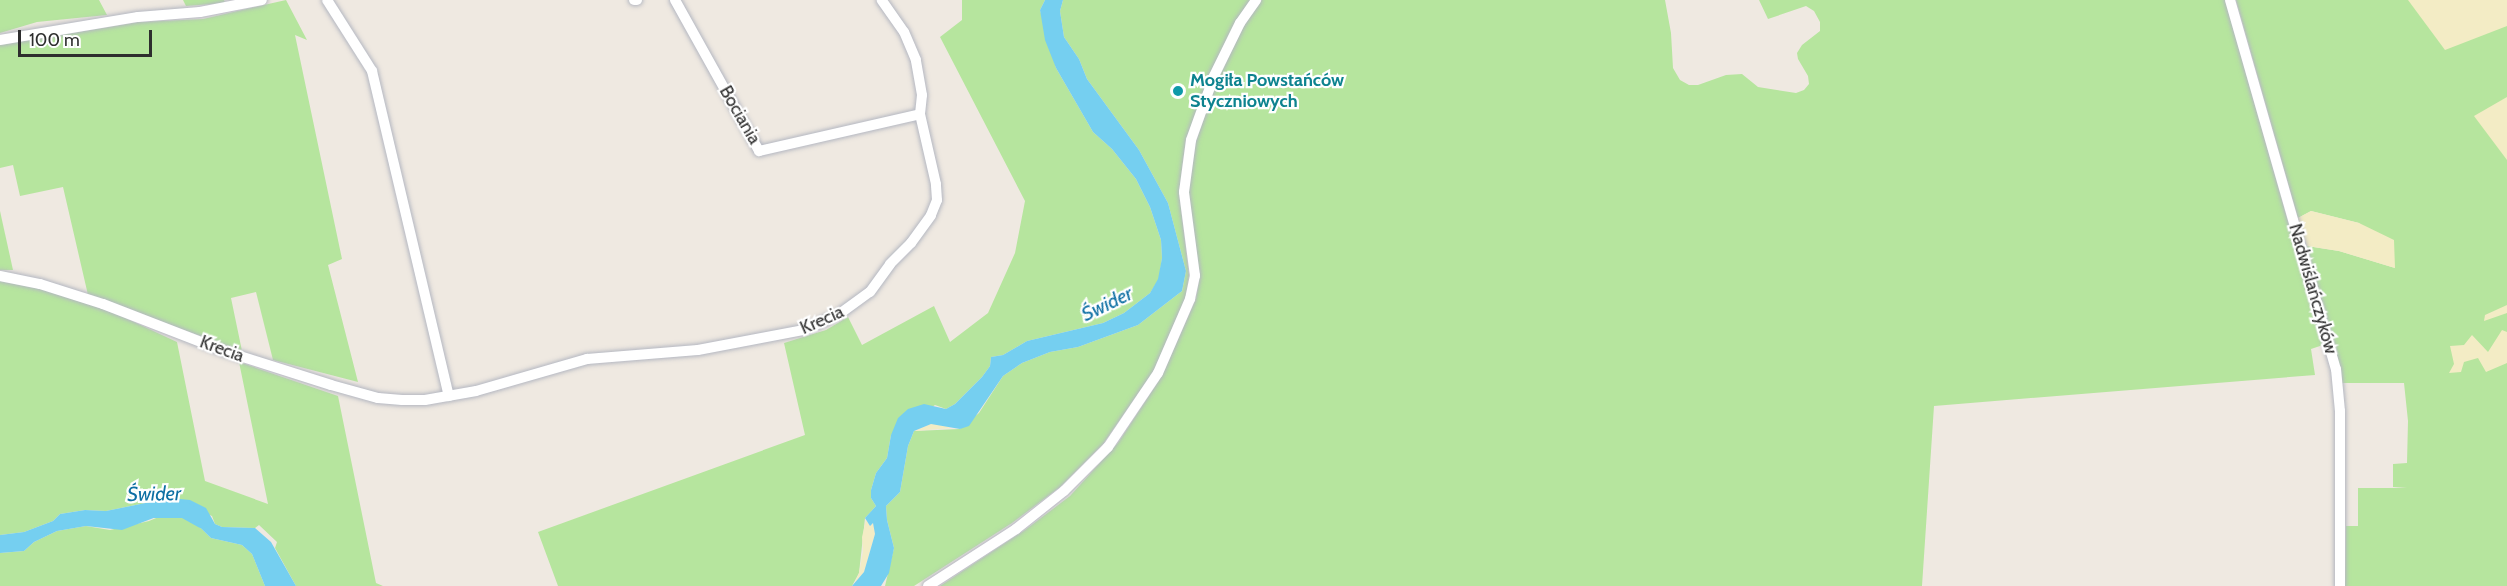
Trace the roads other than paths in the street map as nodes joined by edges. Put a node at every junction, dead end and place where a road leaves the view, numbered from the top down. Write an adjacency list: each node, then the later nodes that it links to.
1 (262, 0): 7 (street)
2 (327, 0): 10 (street)
3 (675, 0): 8 (street, Bociania)
4 (882, 0): 8 (street, Krecia)
5 (1256, 0): 11 (street)
6 (2230, 0): 12 (street, Nadwiślańczyków)
7 (0, 40)
8 (920, 114): 10 (street, Krecia)
9 (0, 276): 10 (street, Krecia)
10 (449, 396)
11 (928, 586)
12 (2340, 586)

